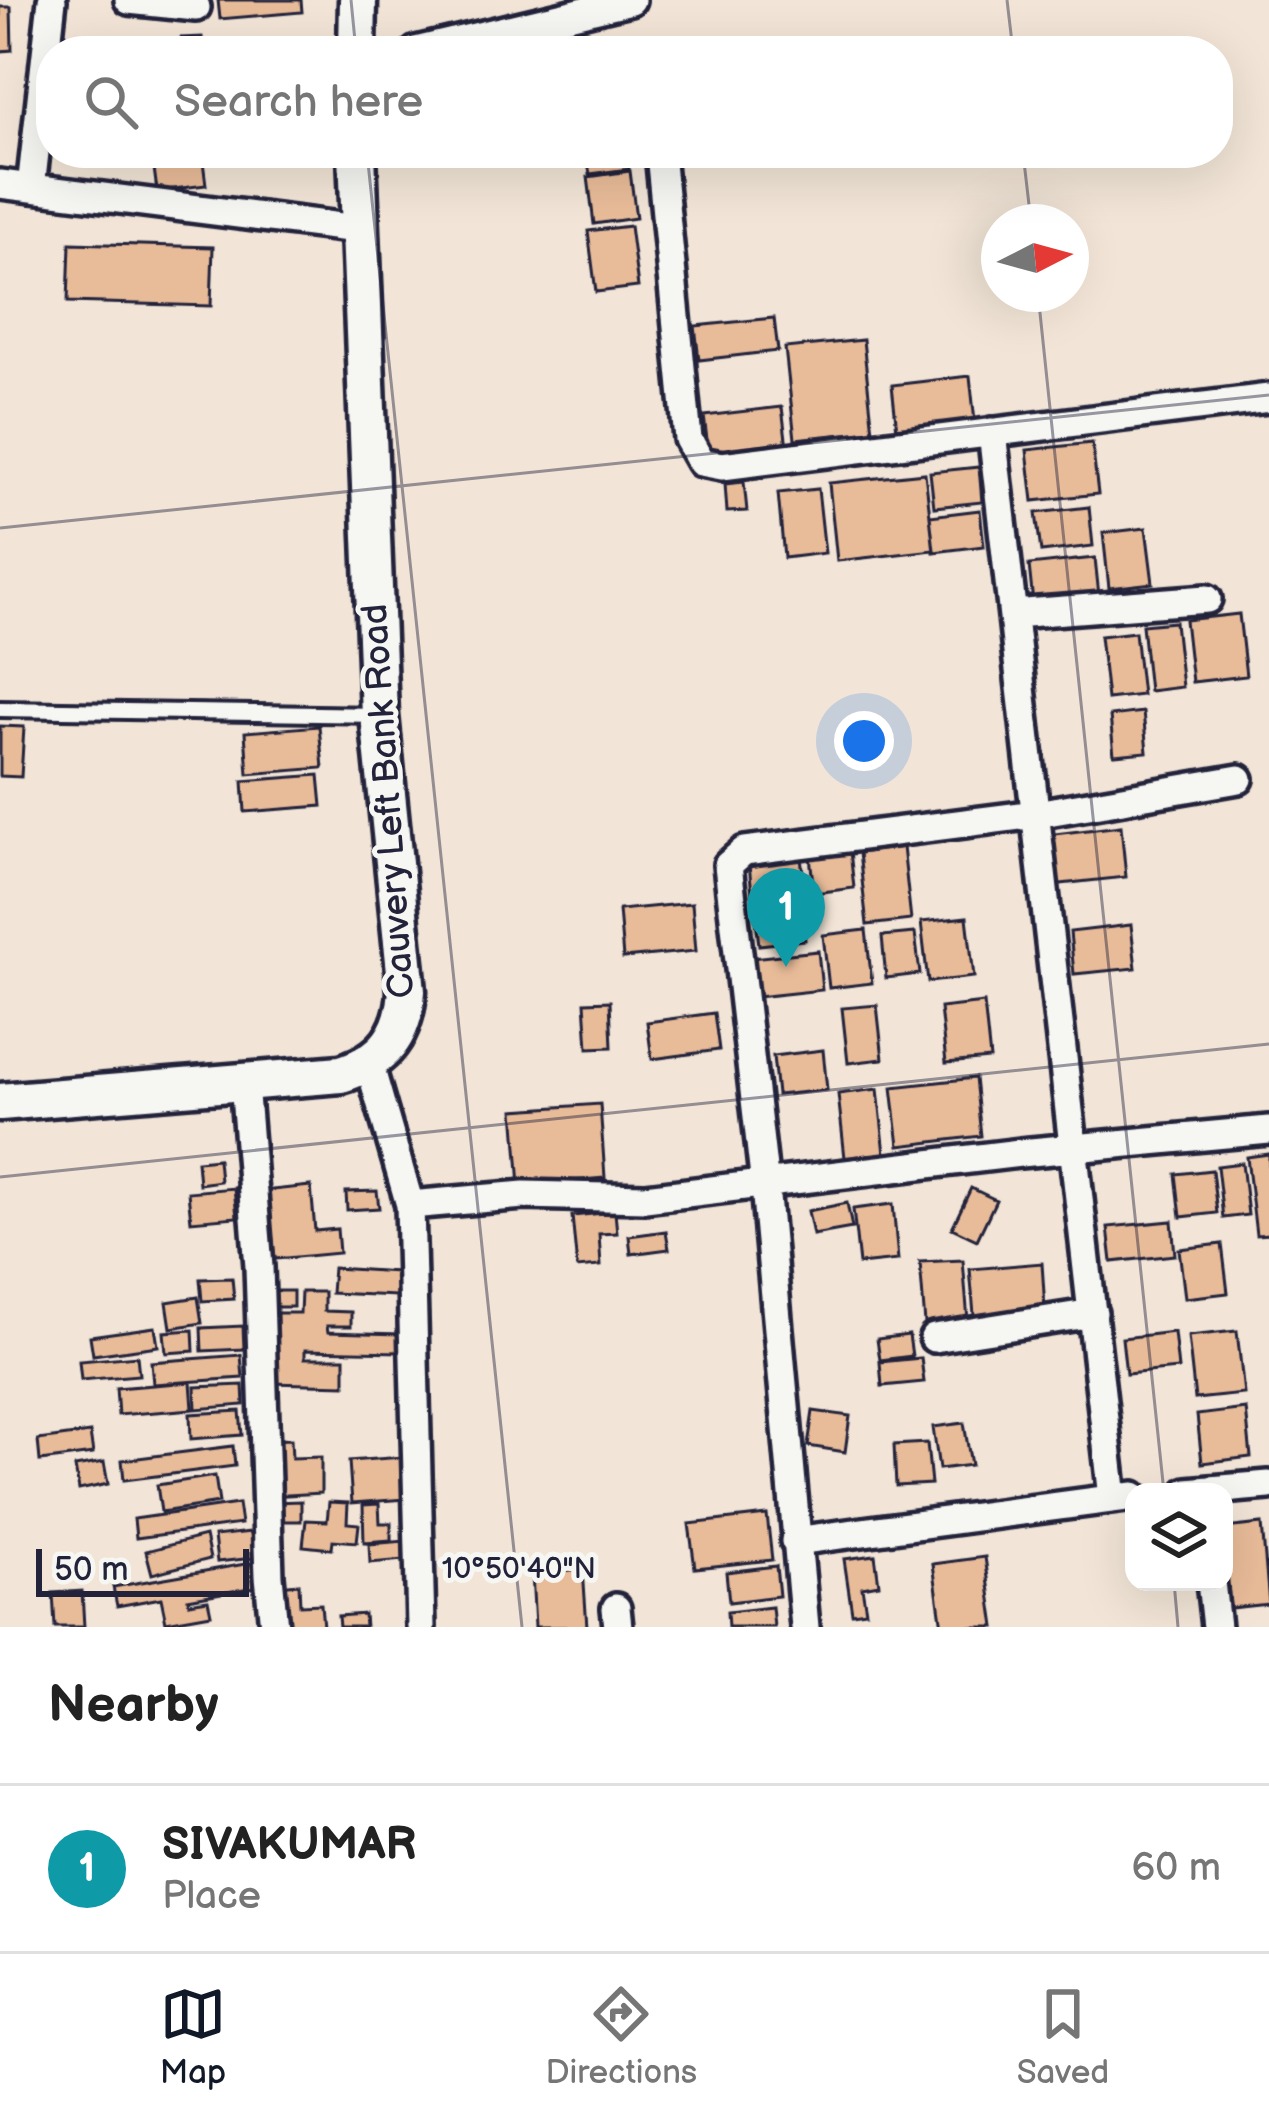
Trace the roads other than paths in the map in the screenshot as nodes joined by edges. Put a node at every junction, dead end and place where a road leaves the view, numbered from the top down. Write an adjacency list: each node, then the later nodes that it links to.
1 (52, 0): 6 (street)
2 (129, 0): 5 (street)
3 (358, 0): 7 (main road)
4 (632, 0): 8 (street)
5 (196, 7)
6 (48, 36)
7 (357, 36)
8 (475, 36)
9 (36, 143): 13 (street)
10 (357, 168): 14 (main road, Cauvery Left Bank Road)
11 (661, 168): 16 (street)
12 (0, 184): 13 (street)
13 (31, 188): 14 (street)
14 (357, 229): 20 (main road, Cauvery Left Bank Road)
15 (1269, 398): 16 (street)
16 (992, 431): 18 (street)
17 (1207, 599): 18 (street)
18 (1012, 614): 22 (street)
19 (0, 709): 20 (lane)
20 (379, 715): 23 (main road, Cauvery Left Bank Road)
21 (1239, 779): 22 (street)
22 (1036, 814): 27 (street); 28 (street)
23 (369, 1063): 24 (main road); 29 (street)
24 (244, 1083): 25 (main road); 37 (street)
25 (0, 1102)
26 (1269, 1130): 27 (street)
27 (1075, 1148): 28 (street); 30 (street)
28 (765, 1186): 29 (street); 35 (street)
29 (410, 1205): 38 (street)
30 (1093, 1313): 31 (street); 34 (street)
31 (934, 1338)
32 (1269, 1485): 33 (street)
33 (1233, 1488)
34 (1123, 1497): 35 (street)
35 (795, 1540): 39 (street)
36 (1212, 1591): 40 (street)
37 (274, 1627)
38 (421, 1627)
39 (805, 1627)
40 (1216, 1627)

